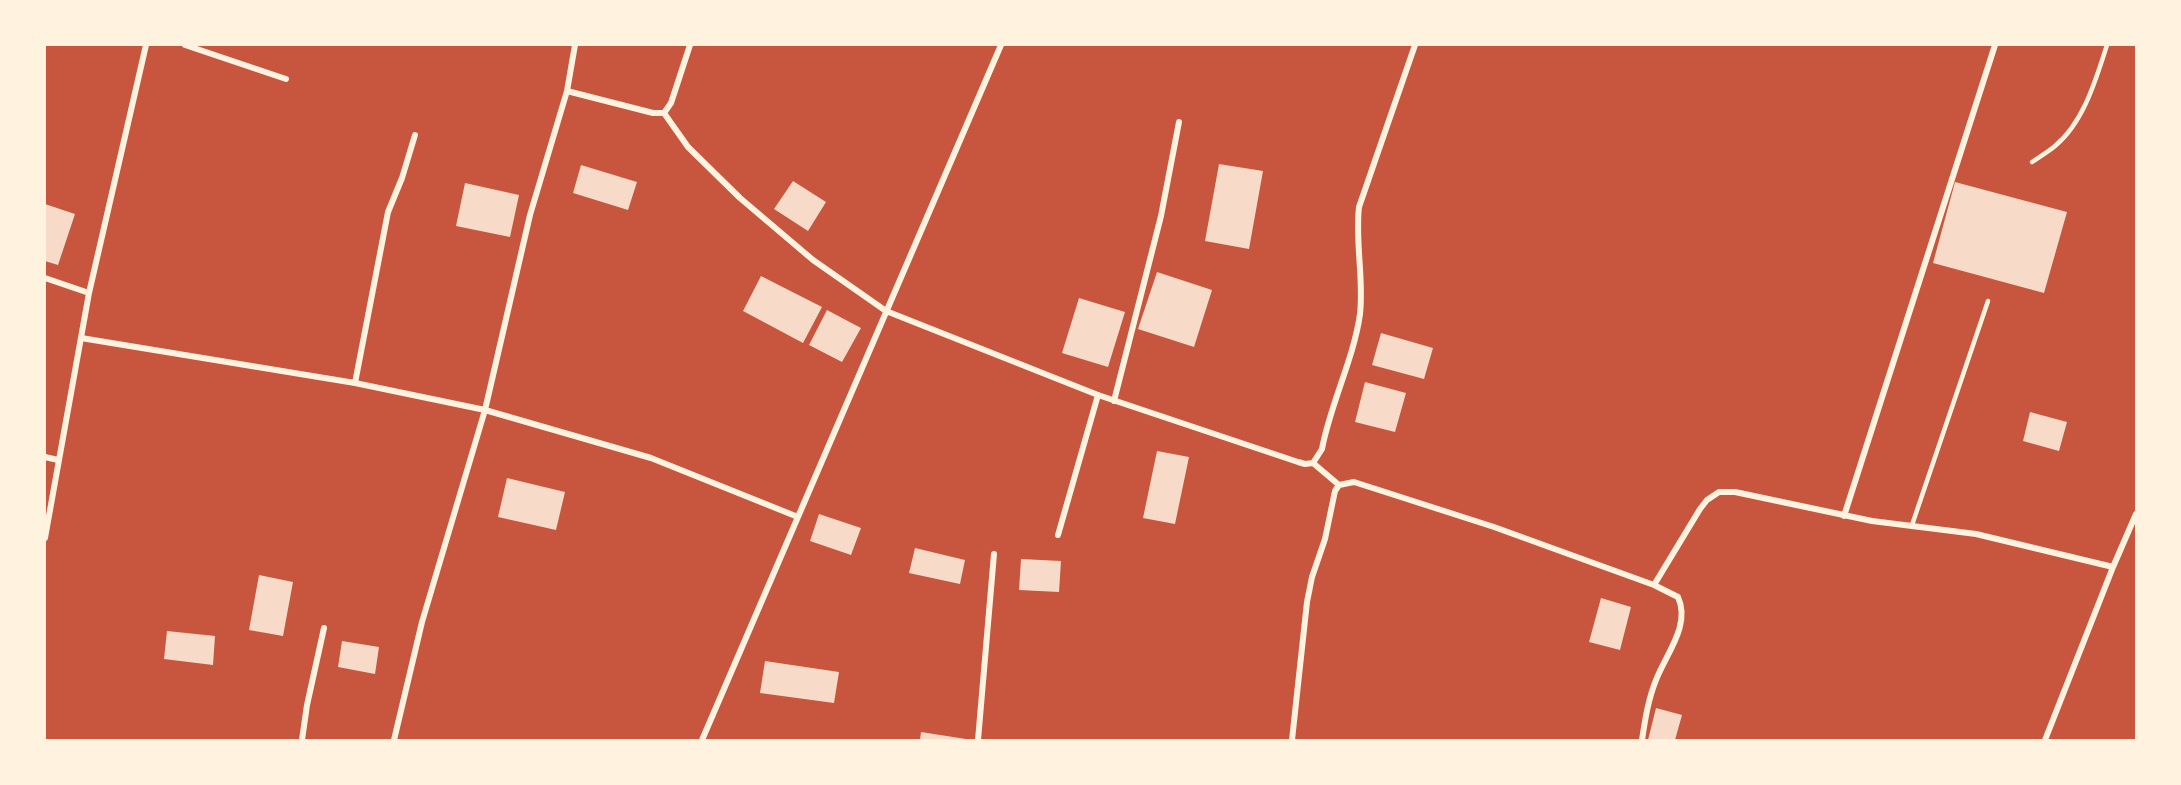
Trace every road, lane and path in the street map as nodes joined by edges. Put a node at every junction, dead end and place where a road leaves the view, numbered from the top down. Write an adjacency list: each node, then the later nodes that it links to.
1 (146, 45): 16 (street)
2 (185, 45): 9 (street)
3 (575, 45): 10 (street)
4 (690, 45): 11 (street)
5 (1001, 45): 18 (street)
6 (1415, 45): 26 (street)
7 (1995, 45): 29 (street)
8 (2108, 45): 14 (lane)
9 (286, 79)
10 (567, 91): 11 (street); 23 (street)
11 (664, 113): 18 (street)
12 (1179, 122): 22 (street)
13 (415, 135): 20 (street)
14 (2031, 162)
15 (45, 279): 16 (street)
16 (89, 293): 19 (street)
17 (1988, 300): 31 (lane)
18 (886, 310): 21 (street); 30 (street)
19 (81, 338): 20 (street); 25 (street)
20 (355, 383): 23 (street)
21 (1098, 395): 22 (street); 32 (street)
22 (1114, 401): 26 (street)
23 (485, 410): 30 (street); 39 (street)
24 (45, 457): 25 (street)
25 (58, 460): 33 (street)
26 (1313, 463): 27 (street)
27 (1339, 485): 36 (street); 42 (street)
28 (2136, 514): 35 (street)
29 (1844, 516): 31 (street); 36 (street)
30 (798, 517): 40 (street)
31 (1912, 525): 35 (street)
32 (1058, 535)
33 (45, 538)
34 (994, 554): 41 (street)
35 (2113, 567): 44 (street)
36 (1654, 585): 43 (street)
37 (324, 628): 38 (street)
38 (302, 740)
39 (394, 740)
40 (702, 740)
41 (978, 740)
42 (1292, 740)
43 (1642, 740)
44 (2045, 740)

